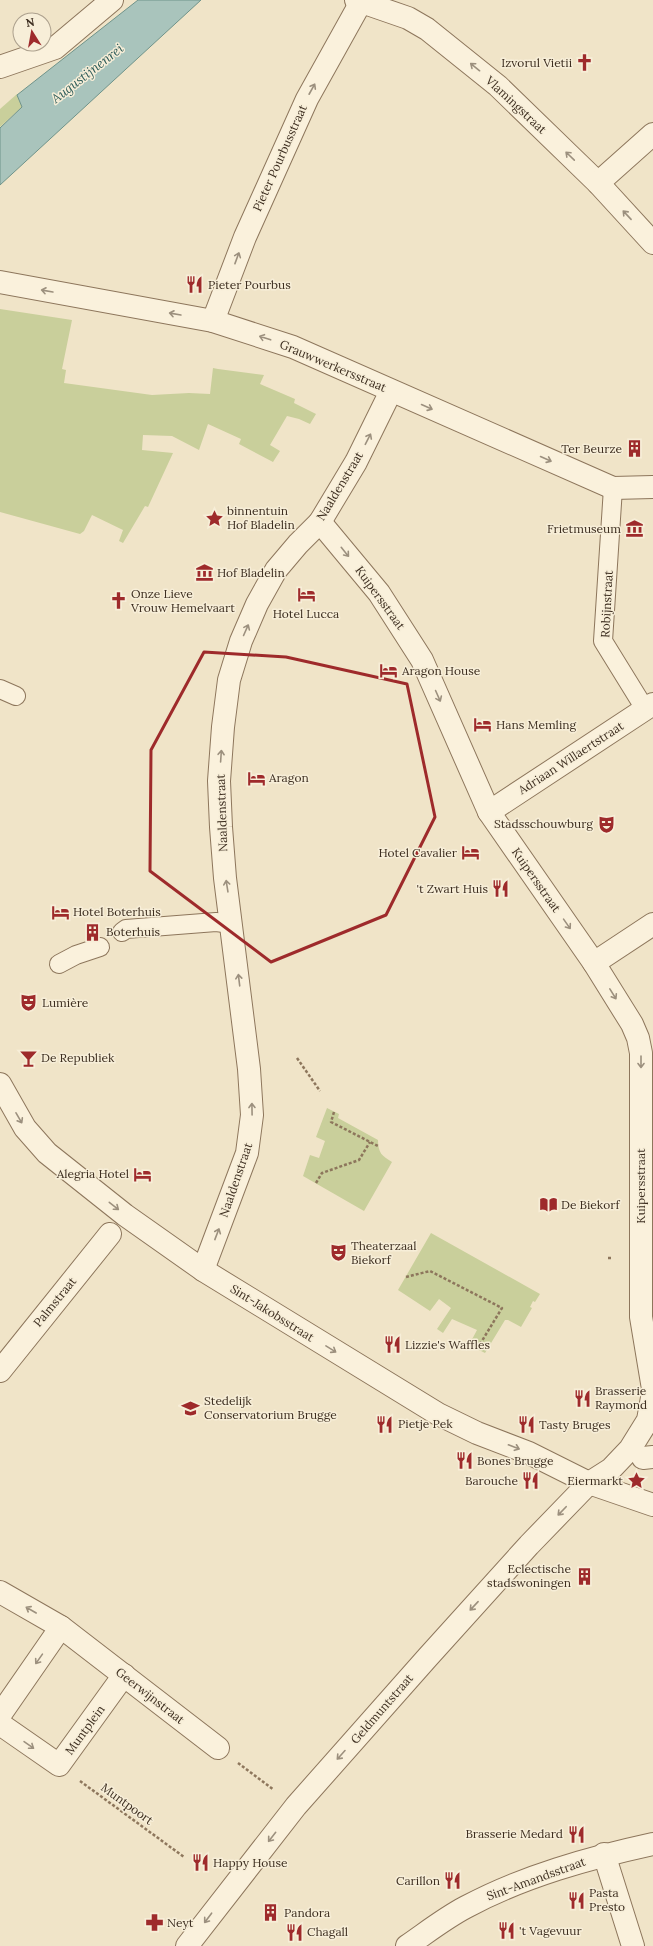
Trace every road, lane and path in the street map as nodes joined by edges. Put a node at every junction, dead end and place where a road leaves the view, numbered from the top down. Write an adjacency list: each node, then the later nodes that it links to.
1 (112, 0): 4 (street)
2 (359, 1): 3 (street, Vlamingstraat); 9 (street, Pieter Pourbusstraat, one-way to 2)
3 (392, 5): 6 (street, Vlamingstraat, one-way to 3)
4 (0, 67)
5 (653, 134): 6 (street)
6 (598, 183): 7 (street, Vlamingstraat, one-way to 6)
7 (653, 243)
8 (0, 282): 9 (street, Grauwwerkersstraat, one-way to 8)
9 (213, 321): 10 (street, Grauwwerkersstraat, one-way to 9)
10 (391, 392): 12 (street, Grauwwerkersstraat, one-way to 12); 13 (street, Naaldenstraat, one-way to 10)
11 (653, 487): 12 (street, Grauwwerkersstraat)
12 (613, 488): 14 (lane, Robijnstraat)
13 (320, 522): 15 (street, Kuipersstraat, one-way to 15); 16 (street, Naaldenstraat, one-way to 13)
14 (649, 707): 15 (street, Adriaan Willaertstraat)
15 (489, 812): 20 (street, Kuipersstraat, one-way to 20)
16 (232, 924): 18 (lane); 33 (street, Naaldenstraat, one-way to 16)
17 (653, 924): 20 (street)
18 (122, 932)
19 (100, 947): 21 (lane)
20 (594, 963): 32 (street, Kuipersstraat, one-way to 32)
21 (59, 964)
22 (297, 1058): 24 (path)
23 (0, 1084): 33 (street, Sint-Jakobsstraat, one-way to 33)
24 (320, 1091)
25 (334, 1112): 26 (path)
26 (370, 1142): 27 (path); 28 (path)
27 (378, 1146)
28 (316, 1183)
29 (110, 1234): 36 (street, Palmstraat)
30 (608, 1258): 31 (path)
31 (612, 1258)
32 (647, 1265): 37 (street)
33 (203, 1270): 38 (street, Sint-Jakobsstraat, one-way to 38)
34 (406, 1277): 35 (path)
35 (478, 1349)
36 (0, 1371)
37 (653, 1391): 38 (street)
38 (589, 1483): 39 (street); 47 (street, Geldmuntstraat, one-way to 47)
39 (653, 1505)
40 (0, 1592): 41 (street, Geerwijnstraat, one-way to 40)
41 (61, 1627): 42 (street, Geerwijnstraat); 43 (street, one-way to 43)
42 (124, 1675): 45 (street, Geerwijnstraat); 46 (street, Muntplein)
43 (0, 1715)
44 (0, 1724): 46 (street, Muntplein, one-way to 46)
45 (218, 1748): 47 (path)
46 (59, 1765): 50 (path, Muntpoort)
47 (296, 1806): 51 (street, Geldmuntstraat, one-way to 51)
48 (653, 1844): 49 (street, Sint-Amandsstraat)
49 (604, 1854): 52 (street, Sint-Amandsstraat); 53 (street)
50 (184, 1857)
51 (187, 1946)
52 (407, 1946)
53 (633, 1946)

